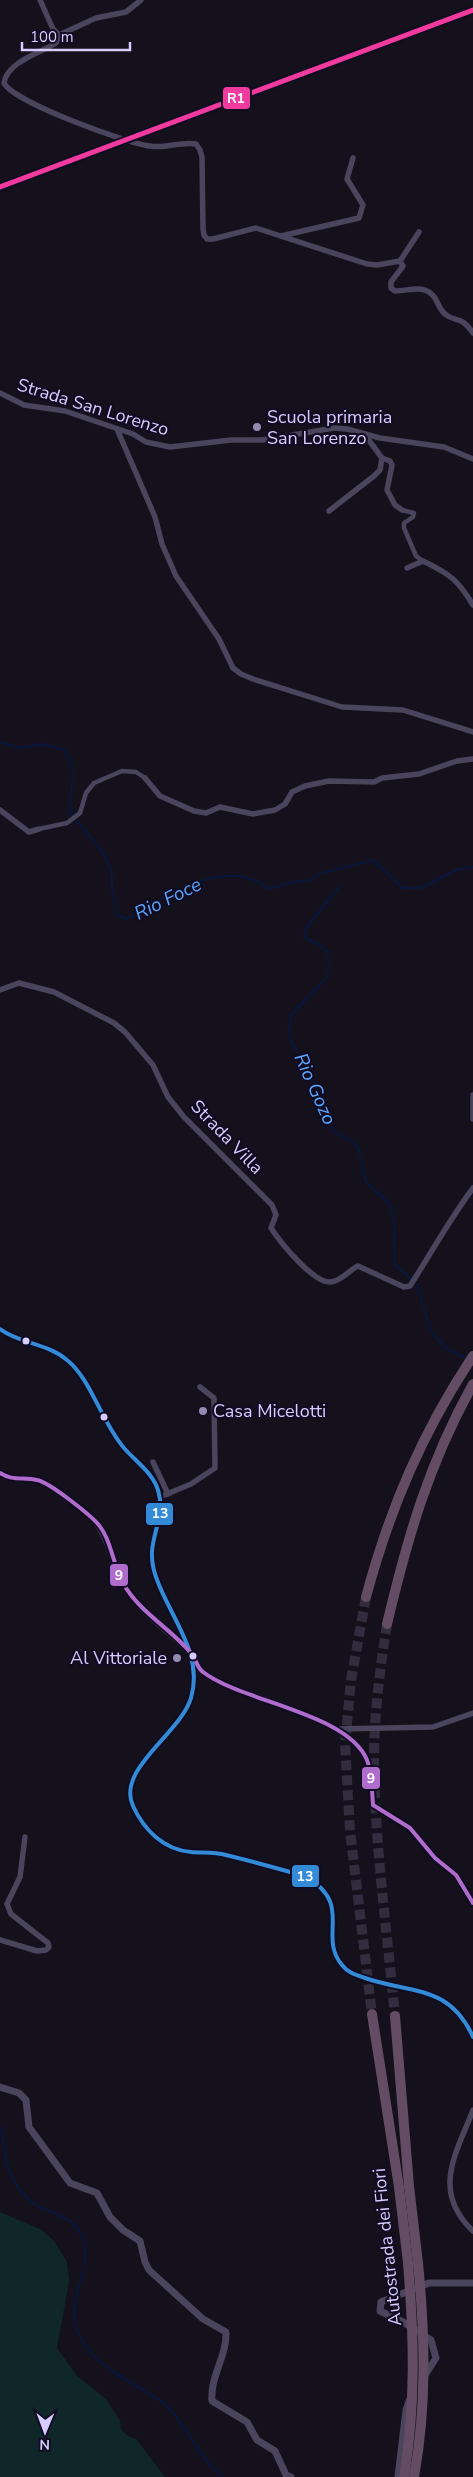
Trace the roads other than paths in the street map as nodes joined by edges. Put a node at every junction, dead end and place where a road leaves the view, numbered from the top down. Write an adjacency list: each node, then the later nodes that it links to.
1 (40, 0): 3 (street)
2 (141, 0): 3 (street)
3 (59, 35): 6 (street)
4 (353, 158): 6 (street)
5 (419, 232): 7 (street)
6 (280, 236): 7 (street)
7 (400, 261): 8 (street)
8 (473, 333)
9 (0, 393): 10 (street, Strada San Lorenzo)
10 (117, 429): 11 (street, Strada San Lorenzo); 19 (street)
11 (365, 434): 12 (street); 13 (street, Strada San Lorenzo)
12 (382, 458): 14 (street); 15 (street)
13 (473, 459)
14 (402, 510): 16 (street)
15 (329, 511)
16 (423, 561): 17 (street); 18 (street)
17 (407, 568)
18 (473, 605)
19 (473, 732)
20 (473, 759): 21 (street)
21 (145, 778): 23 (street)
22 (0, 810): 23 (street)
23 (38, 829)
24 (0, 990): 27 (street, Strada Villa)
25 (473, 1095): 26 (street)
26 (473, 1119)
27 (473, 1188)
28 (0, 1329): 35 (street)
29 (473, 1356): 36 (highway)
30 (473, 1384): 37 (highway)
31 (200, 1387): 34 (street)
32 (153, 1462): 34 (street)
33 (0, 1473): 38 (street)
34 (168, 1494): 35 (street)
35 (160, 1497): 38 (street)
36 (366, 1597)
37 (387, 1624)
38 (192, 1654): 40 (street); 46 (street)
39 (473, 1713): 40 (street)
40 (334, 1730): 42 (street)
41 (25, 1837): 43 (street)
42 (473, 1903)
43 (0, 1940)
44 (372, 2014): 50 (highway, Autostrada dei Fiori)
45 (396, 2016): 50 (highway, Autostrada dei Fiori)
46 (473, 2037)
47 (0, 2087): 52 (street)
48 (473, 2110): 49 (street)
49 (473, 2231)
50 (413, 2263): 54 (highway, Autostrada dei Fiori, bridge); 55 (highway, Autostrada dei Fiori, bridge)
51 (473, 2282): 53 (street)
52 (291, 2477)
53 (398, 2477)
54 (404, 2477)
55 (414, 2477)

